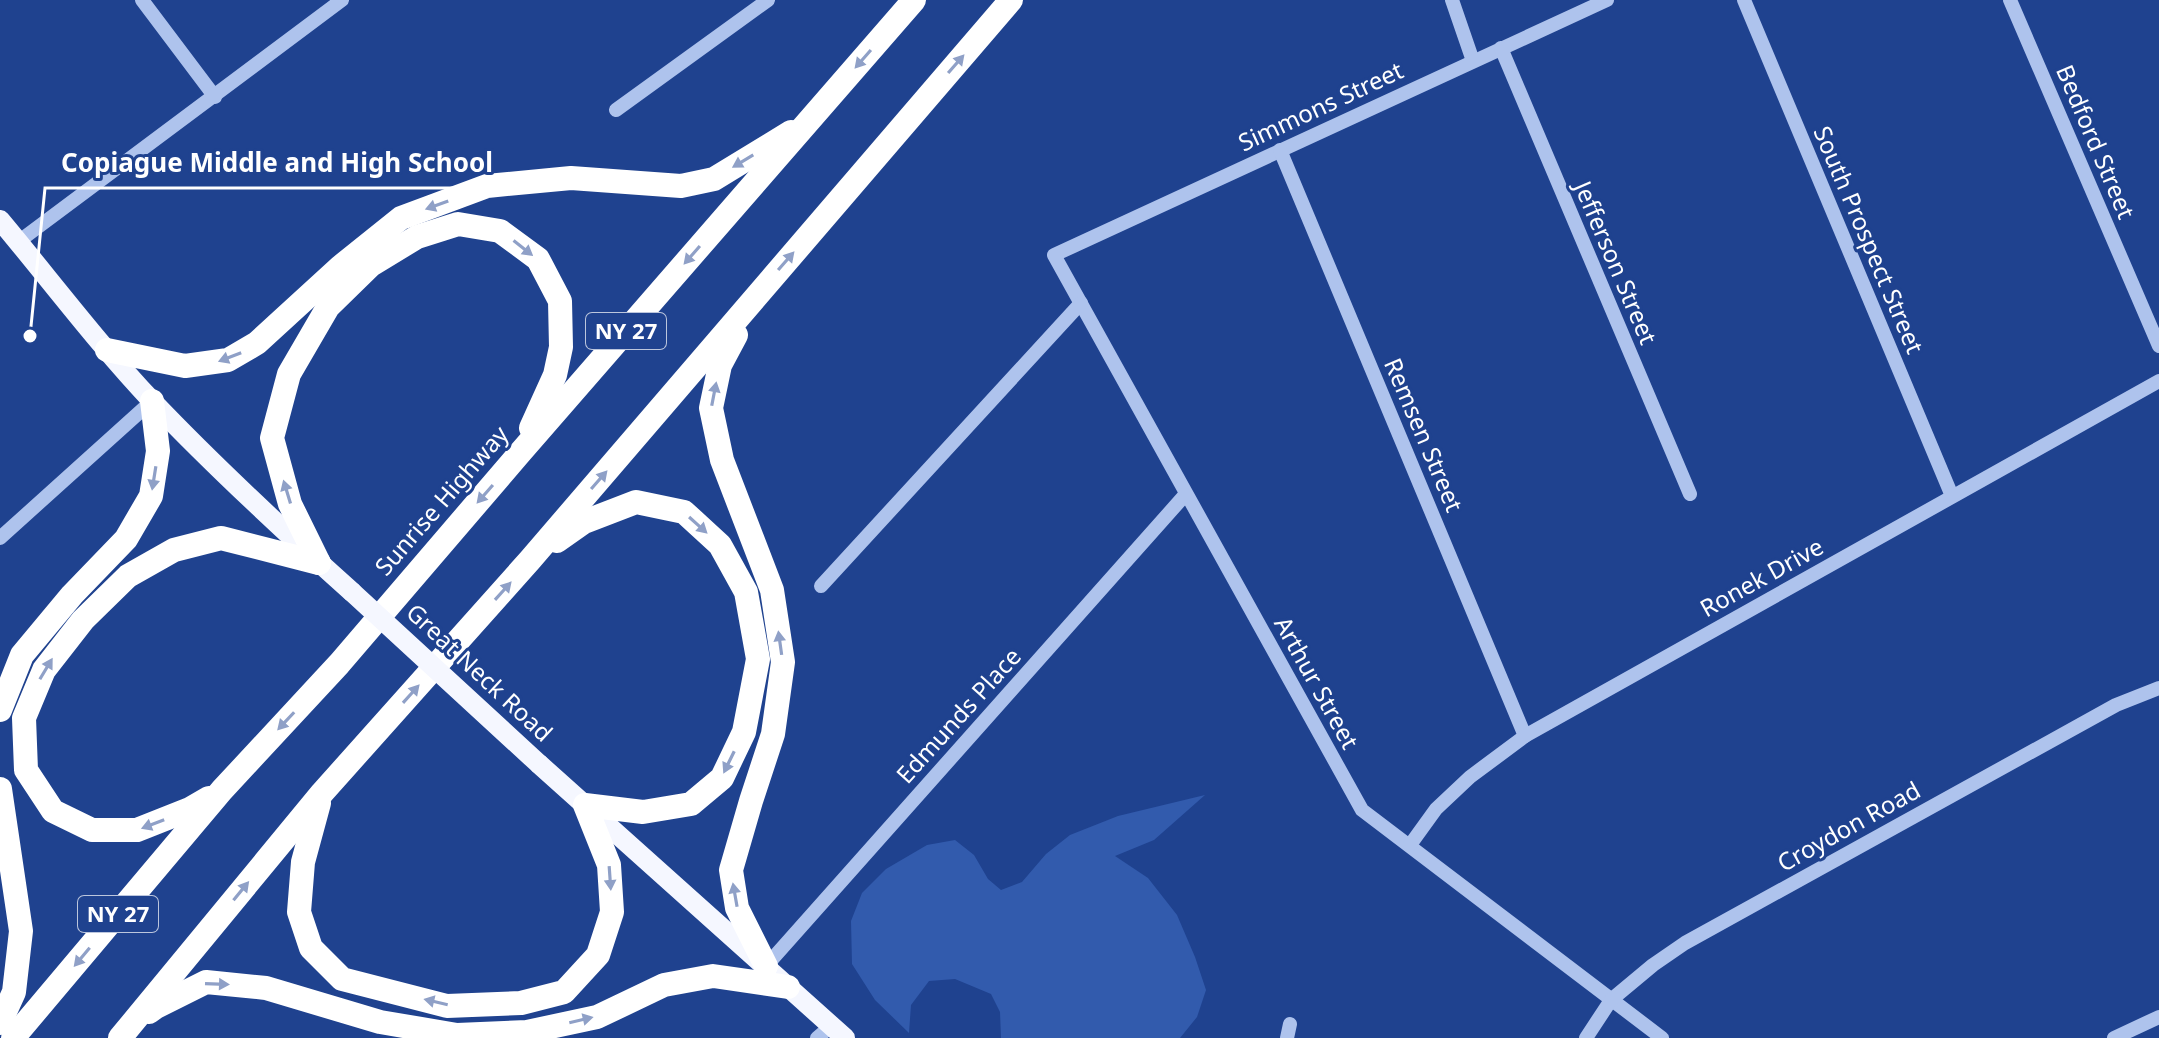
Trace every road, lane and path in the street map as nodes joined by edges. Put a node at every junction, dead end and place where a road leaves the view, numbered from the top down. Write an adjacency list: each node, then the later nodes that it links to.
1 (142, 0): 12 (street)
2 (342, 0): 12 (street)
3 (768, 0): 13 (street)
4 (914, 0): 14 (highway, Sunrise Highway / NY 27, one-way to 14)
5 (1011, 0): 19 (highway, NY 27, one-way to 5)
6 (1452, 0): 11 (street)
7 (1607, 0): 10 (street, Simmons Street)
8 (1744, 0): 28 (street, South Prospect Street)
9 (2010, 0): 21 (street, Bedford Street)
10 (1501, 48): 11 (street, Simmons Street); 26 (street, Jefferson Street)
11 (1473, 61): 15 (street, Simmons Street)
12 (215, 97): 17 (street)
13 (616, 110)
14 (810, 121): 22 (highway, one-way to 22); 25 (highway, Sunrise Highway / NY 27, one-way to 25)
15 (1280, 150): 18 (street, Simmons Street); 35 (street, Remsen Street)
16 (0, 220): 17 (main road, Great Neck Road)
17 (18, 242): 22 (main road, Great Neck Road)
18 (1054, 255): 20 (street, Arthur Street)
19 (758, 294): 30 (highway, NY 27, one-way to 19); 41 (highway, one-way to 19)
20 (1081, 303): 27 (street, Arthur Street); 32 (street)
21 (2159, 346)
22 (107, 350): 24 (main road, Great Neck Road)
23 (2159, 381): 28 (street, Ronek Drive)
24 (152, 401): 29 (street); 31 (main road, Great Neck Road); 34 (highway, one-way to 34)
25 (519, 454): 31 (highway, one-way to 25); 37 (highway, Sunrise Highway / NY 27, one-way to 37)
26 (1690, 494)
27 (1185, 495): 40 (street, Arthur Street); 41 (street, Edmunds Place)
28 (1952, 496): 35 (street, Ronek Drive)
29 (0, 538)
30 (530, 560): 38 (highway, NY 27, one-way to 30); 39 (highway, one-way to 39)
31 (319, 563): 37 (highway, one-way to 31); 39 (main road, Great Neck Road, bridge)
32 (821, 586)
33 (2159, 688): 43 (street, Croydon Road)
34 (0, 710)
35 (1525, 736): 40 (street, Ronek Drive)
36 (0, 789): 45 (highway)
37 (222, 790): 48 (highway, Sunrise Highway / NY 27, one-way to 48)
38 (322, 793): 39 (highway, one-way to 38); 47 (highway, NY 27, one-way to 38)
39 (585, 805): 41 (main road, Great Neck Road)
40 (1410, 845): 43 (street, Arthur Street)
41 (766, 966): 42 (main road, Great Neck Road)
42 (788, 987): 46 (main road, Great Neck Road); 47 (highway, one-way to 42)
43 (1611, 1000): 49 (street, Croydon Road); 50 (street, Arthur Street)
44 (2159, 1017): 51 (street)
45 (0, 1023)
46 (831, 1034)
47 (123, 1035)
48 (13, 1038)
49 (1586, 1038)
50 (1662, 1038)
51 (2114, 1038)

